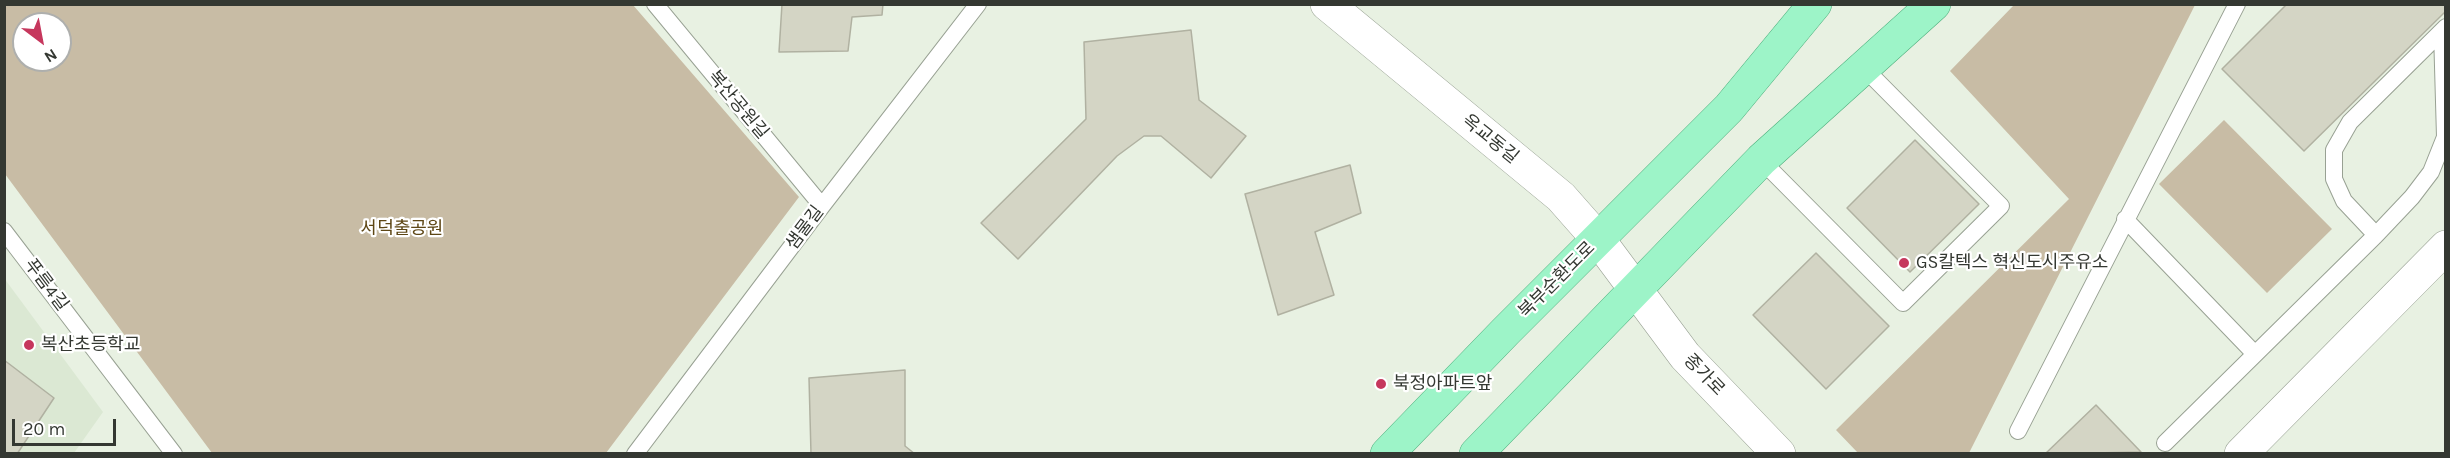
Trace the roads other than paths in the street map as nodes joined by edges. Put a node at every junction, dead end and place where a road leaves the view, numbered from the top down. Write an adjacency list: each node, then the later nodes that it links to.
1 (655, 4): 10 (lane, 복산공원길)
2 (978, 4): 10 (lane, 샘물길)
3 (1327, 4): 14 (street, 옥교동길)
4 (1815, 4): 14 (main road, 북부순환도로)
5 (1934, 4): 8 (main road)
6 (2236, 4): 11 (lane)
7 (2444, 29): 13 (lane); 13 (lane)
8 (1864, 68): 9 (main road); 9 (lane)
9 (1767, 155): 16 (main road)
10 (822, 206): 21 (lane, 샘물길)
11 (2125, 219): 17 (lane); 18 (lane)
12 (4, 231): 20 (lane, 푸름4길)
13 (2376, 235): 17 (lane)
14 (1598, 239): 16 (street, 옥교동길); 22 (main road, 북부순환도로)
15 (2445, 247): 25 (street)
16 (1635, 291): 23 (main road); 24 (street, 종가로)
17 (2255, 354): 19 (lane)
18 (2018, 431)
19 (2165, 443)
20 (174, 453)
21 (635, 453)
22 (1387, 453)
23 (1476, 453)
24 (1779, 453)
25 (2241, 453)

